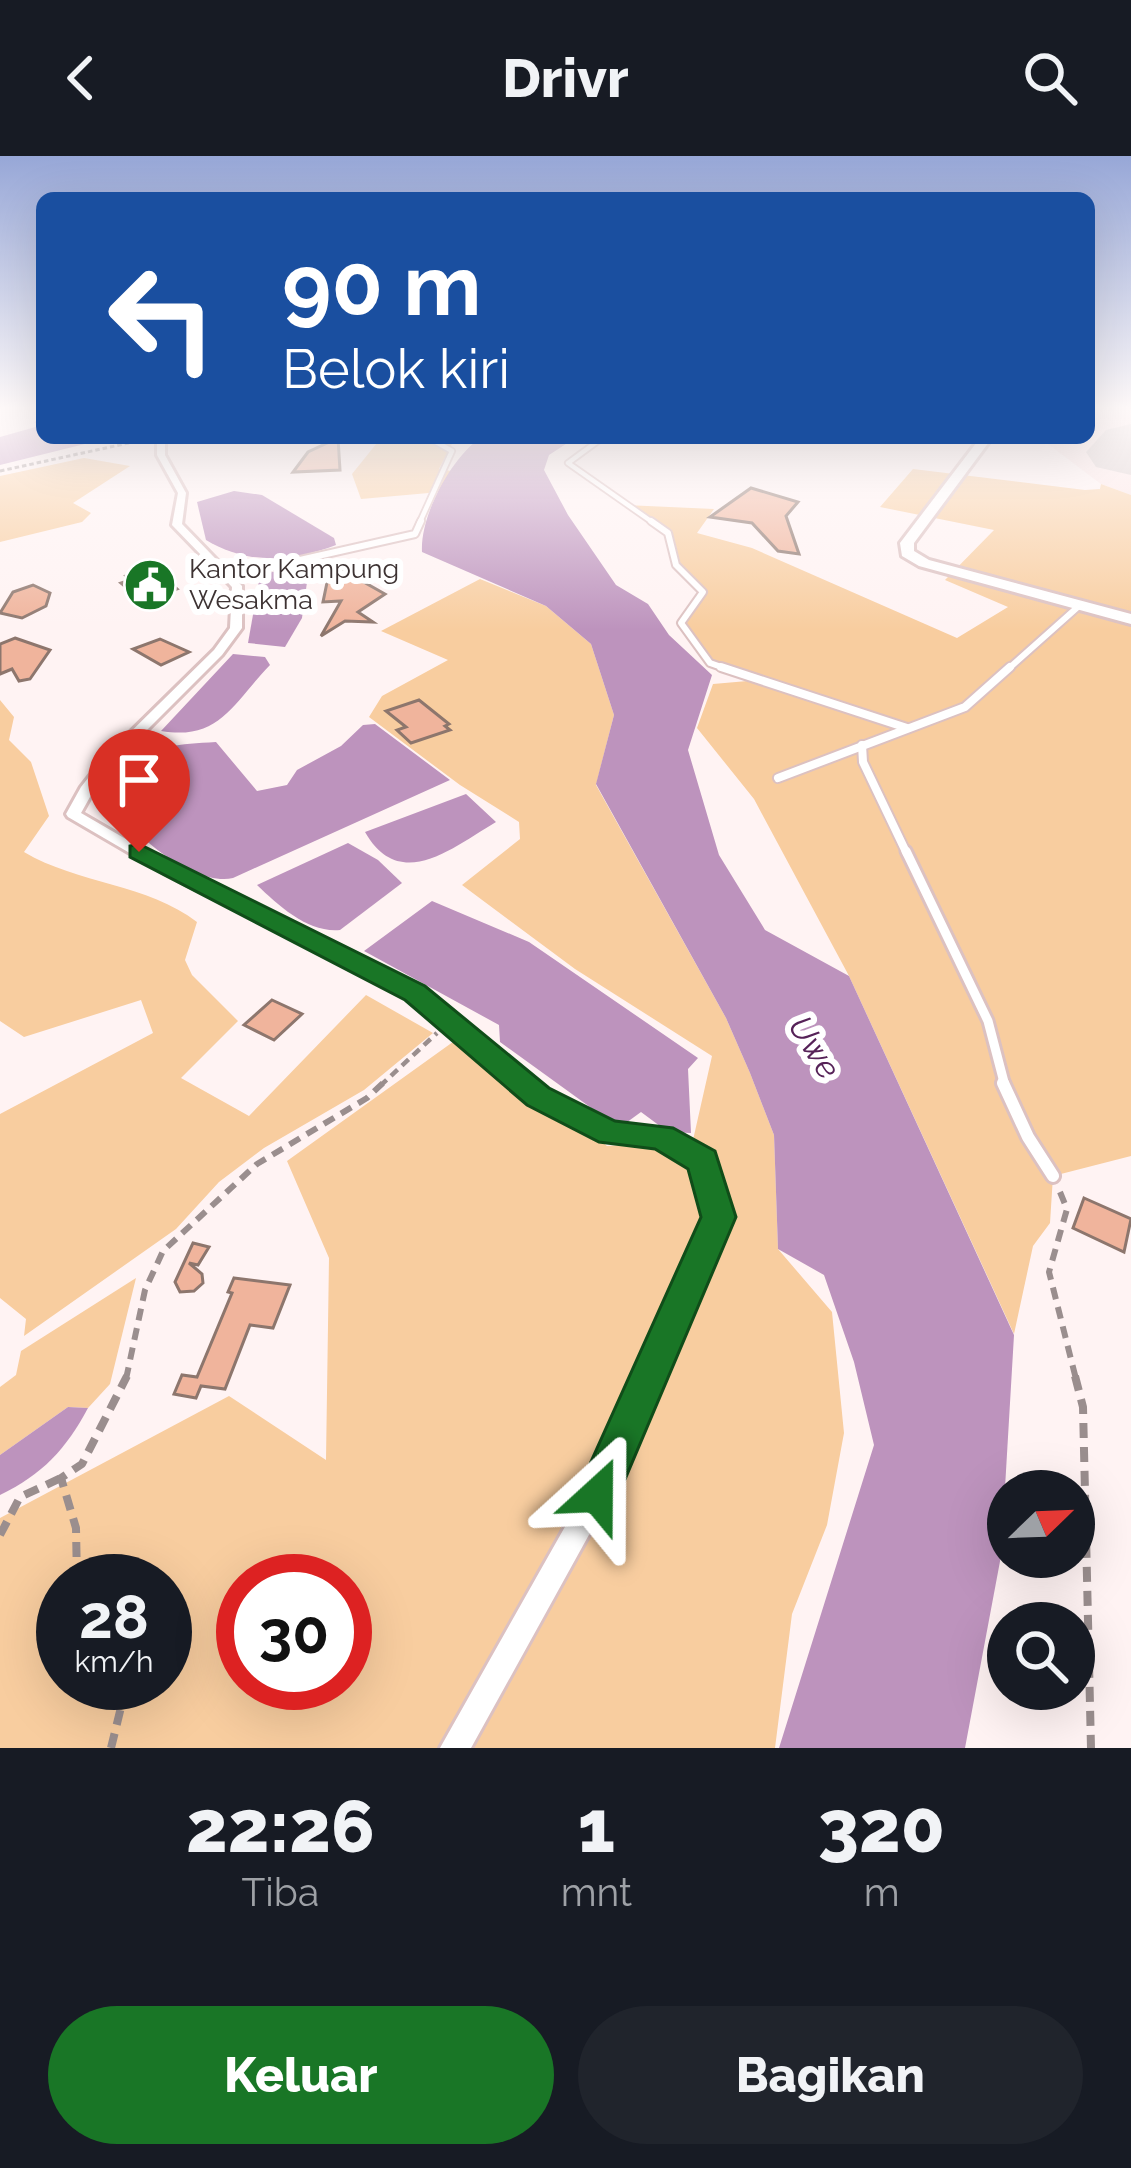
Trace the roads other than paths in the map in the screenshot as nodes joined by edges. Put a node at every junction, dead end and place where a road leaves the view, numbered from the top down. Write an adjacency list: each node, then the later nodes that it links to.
1 (180, 482): 5 (street)
2 (438, 482): 5 (lane)
3 (596, 482): 8 (lane)
4 (953, 482): 6 (main road)
5 (229, 576): 12 (street)
6 (1080, 605): 7 (main road); 8 (lane)
7 (1131, 620)
8 (908, 728): 9 (lane)
9 (862, 745): 10 (lane); 11 (lane)
10 (778, 778)
11 (1053, 1176)
12 (455, 1748)

